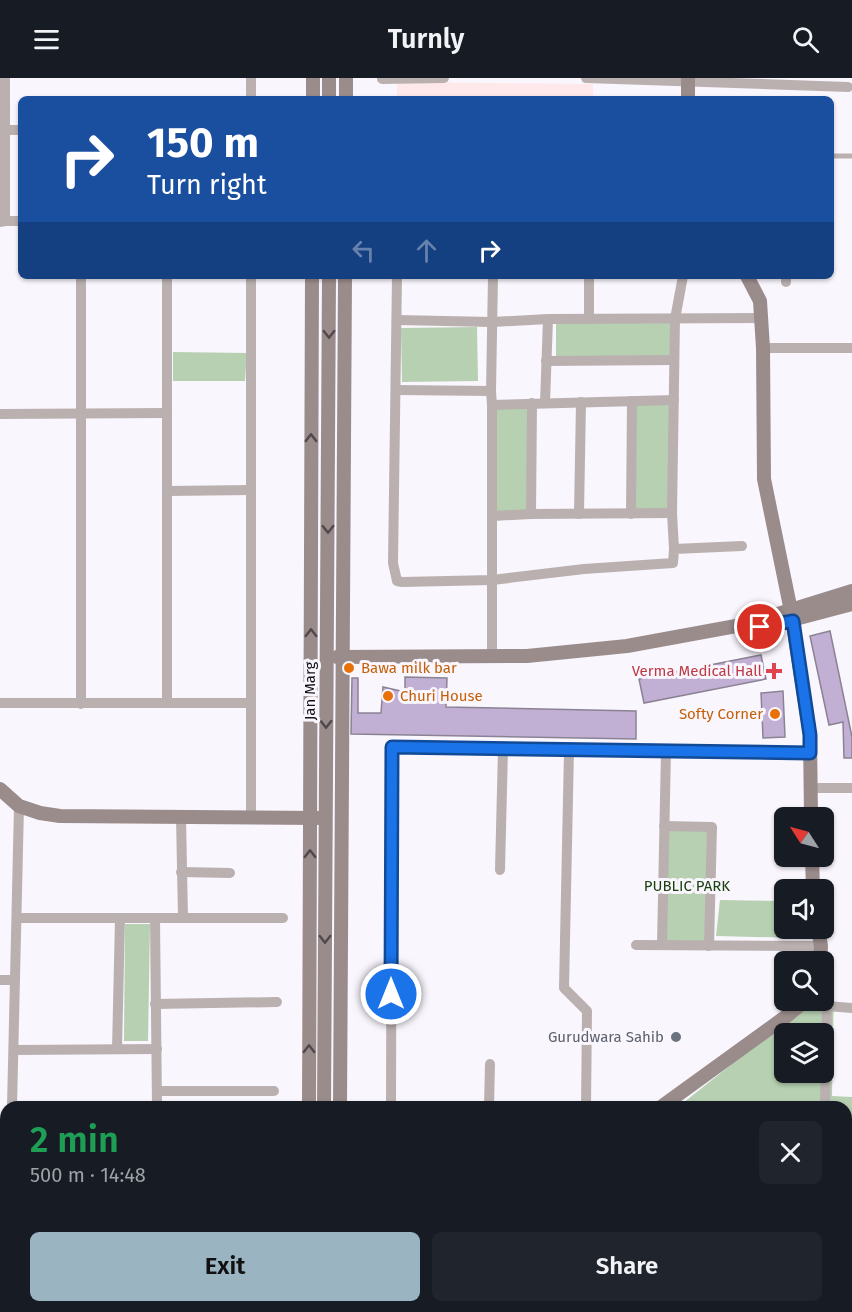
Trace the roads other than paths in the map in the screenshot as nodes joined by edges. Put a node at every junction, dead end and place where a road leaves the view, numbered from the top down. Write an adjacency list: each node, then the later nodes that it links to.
1 (5, 78): 20 (street)
2 (251, 78): 14 (street)
3 (313, 78): 15 (street)
4 (329, 78): 16 (street)
5 (346, 78): 17 (street)
6 (425, 78): 7 (street); 10 (street)
7 (444, 78)
8 (586, 78): 9 (street)
9 (604, 78): 11 (street)
10 (381, 79)
11 (688, 80): 12 (street); 18 (street)
12 (817, 82): 13 (street)
13 (848, 87)
14 (251, 96)
15 (313, 96)
16 (329, 96)
17 (346, 96)
18 (688, 96)
19 (18, 130): 20 (street)
20 (3, 133): 24 (street)
21 (834, 156): 22 (lane)
22 (852, 156)
23 (18, 220): 24 (street)
24 (2, 221)
25 (81, 279): 54 (street)
26 (167, 279): 55 (street)
27 (251, 279): 57 (street)
28 (312, 279): 73 (street, Jan Marg, one-way to 28)
29 (329, 279): 71 (street, Jan Marg, one-way to 71)
30 (345, 279): 72 (street)
31 (397, 279): 40 (street)
32 (493, 279): 41 (street)
33 (589, 279): 38 (street)
34 (682, 279): 39 (street)
35 (749, 279): 36 (street)
36 (761, 318): 39 (street); 42 (street)
37 (548, 319): 38 (street); 41 (street); 45 (street)
38 (589, 319): 39 (street)
39 (675, 319): 44 (street)
40 (397, 320): 41 (street); 46 (street)
41 (492, 322): 47 (street)
42 (763, 348): 43 (street); 69 (street)
43 (852, 348)
44 (674, 360): 45 (street); 48 (street)
45 (546, 361): 52 (street)
46 (396, 390): 47 (street); 66 (street)
47 (491, 392): 53 (street)
48 (674, 400): 49 (street); 59 (street)
49 (633, 401): 50 (street); 62 (street)
50 (581, 402): 52 (street); 61 (street)
51 (532, 403): 52 (street); 53 (street); 60 (street)
52 (545, 403)
53 (492, 405): 63 (street)
54 (81, 413): 55 (street); 56 (street); 77 (street)
55 (167, 413): 58 (street)
56 (0, 414)
57 (251, 490): 58 (street); 76 (street)
58 (167, 491): 75 (street)
59 (672, 513): 62 (street); 65 (street)
60 (531, 514): 61 (street); 63 (street)
61 (579, 514): 62 (street)
62 (631, 514)
63 (493, 516): 66 (street)
64 (742, 546): 65 (street)
65 (674, 549): 66 (street)
66 (492, 580): 70 (street)
67 (852, 591): 69 (street)
68 (852, 604): 69 (street)
69 (792, 616): 70 (street); 81 (street)
70 (492, 656): 72 (street)
71 (327, 657): 72 (street); 73 (street); 90 (street, Jan Marg, one-way to 90)
72 (343, 657): 124 (street)
73 (310, 658): 89 (street, Jan Marg)
74 (0, 703): 77 (street)
75 (167, 703): 76 (street); 77 (street)
76 (251, 703): 88 (street)
77 (81, 704)
78 (502, 749): 79 (street); 92 (street); 125 (street)
79 (569, 750): 80 (street); 127 (street)
80 (666, 750): 81 (street); 91 (street)
81 (810, 753): 82 (street)
82 (811, 788): 83 (street); 86 (street)
83 (852, 788)
84 (0, 789): 85 (street)
85 (19, 806): 87 (street); 95 (street)
86 (811, 807)
87 (182, 817): 88 (street); 93 (street)
88 (251, 817): 89 (street)
89 (310, 818): 90 (street); 122 (street, Jan Marg, one-way to 89)
90 (326, 818): 123 (street, Jan Marg, one-way to 123)
91 (664, 826): 102 (street); 103 (street)
92 (500, 870)
93 (181, 872): 94 (street); 98 (street)
94 (230, 873)
95 (16, 918): 96 (street); 107 (street)
96 (120, 918): 97 (street); 114 (street)
97 (155, 918): 98 (street); 109 (street)
98 (183, 918): 99 (street)
99 (283, 918)
100 (820, 939): 104 (street)
101 (636, 945): 102 (street)
102 (662, 945): 103 (street)
103 (709, 946): 104 (street)
104 (821, 946): 105 (street)
105 (821, 951)
106 (0, 980): 107 (street)
107 (15, 980): 116 (street)
108 (277, 1002): 109 (street)
109 (155, 1004): 115 (street)
110 (834, 1007): 111 (street)
111 (852, 1008)
112 (793, 1011): 128 (street)
113 (827, 1011): 129 (street)
114 (117, 1049): 115 (street); 116 (street)
115 (157, 1049): 118 (street)
116 (14, 1050): 120 (street)
117 (490, 1064): 126 (street)
118 (157, 1091): 119 (street); 121 (street)
119 (274, 1091)
120 (12, 1101)
121 (157, 1101)
122 (309, 1101)
123 (324, 1101)
124 (340, 1101)
125 (391, 1101)
126 (489, 1101)
127 (586, 1101)
128 (669, 1101)
129 (825, 1101)

